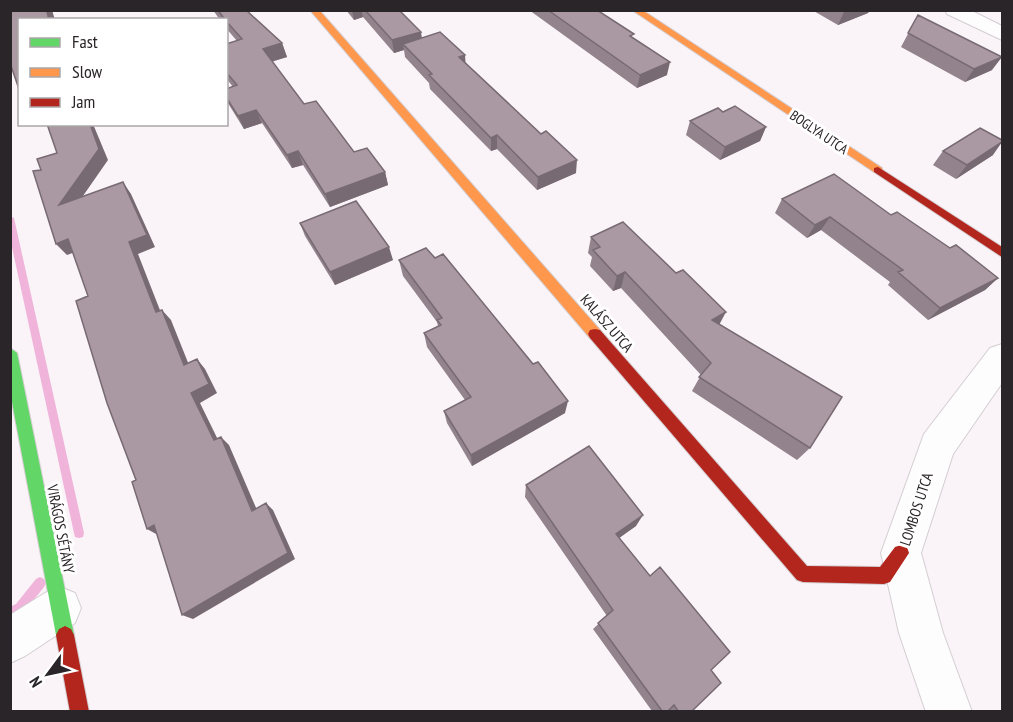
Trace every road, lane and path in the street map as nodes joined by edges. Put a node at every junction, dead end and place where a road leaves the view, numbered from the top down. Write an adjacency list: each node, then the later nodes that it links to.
1 (314, 10): 8 (street, KALÁSZ UTCA)
2 (636, 10): 5 (street, BOGLYA UTCA)
3 (954, 10): 4 (street)
4 (1002, 34)
5 (1002, 253)
6 (10, 353): 9 (street, VIRÁGOS SÉTÁNY)
7 (1002, 358): 8 (street, LOMBOS UTCA)
8 (901, 553): 12 (street, LOMBOS UTCA)
9 (60, 608): 10 (street); 11 (street, VIRÁGOS SÉTÁNY)
10 (10, 641)
11 (80, 711)
12 (949, 711)

